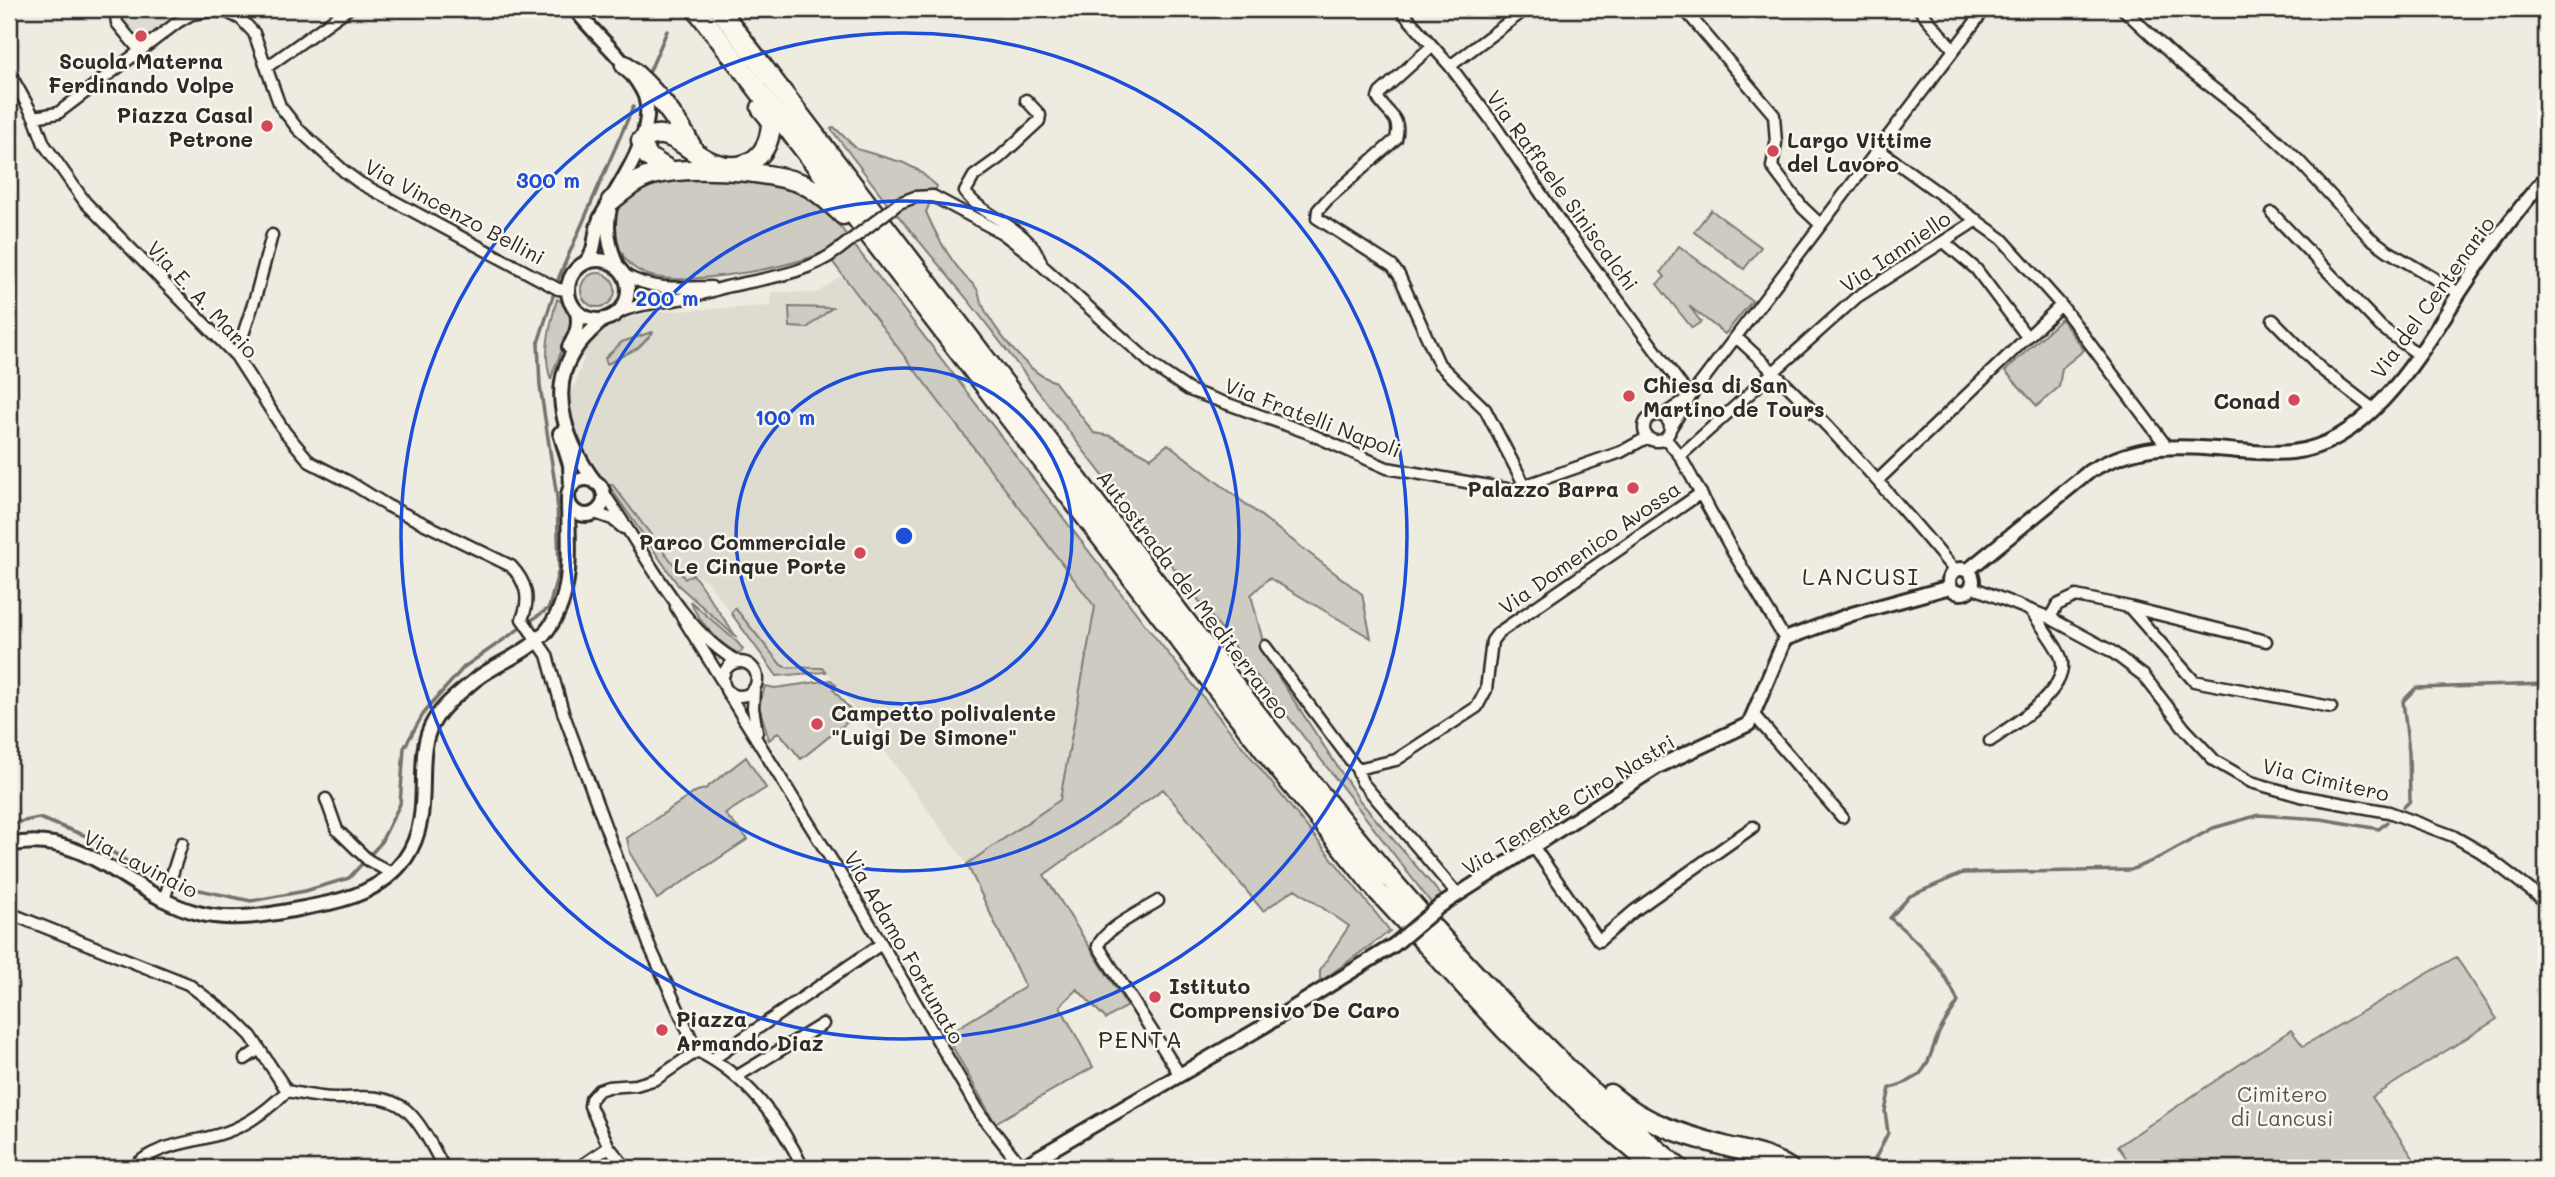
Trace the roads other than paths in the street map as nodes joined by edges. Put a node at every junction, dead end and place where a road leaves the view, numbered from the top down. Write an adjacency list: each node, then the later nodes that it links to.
1 (116, 9): 18 (street)
2 (348, 9): 22 (street)
3 (575, 9): 19 (street)
4 (687, 9): 28 (highway)
5 (696, 9): 59 (highway, Autostrada del Mediterraneo)
6 (719, 9): 20 (highway, Autostrada del Mediterraneo)
7 (729, 9): 20 (highway)
8 (1400, 9): 16 (street, Via Raffaele Siniscalchi)
9 (1526, 9): 21 (street)
10 (1700, 9): 15 (street)
11 (1919, 9): 17 (street)
12 (1985, 9): 17 (street)
13 (2123, 9): 42 (street)
14 (226, 10): 18 (street, Via Vincenzo Bellini); 22 (street, Via Vincenzo Bellini)
15 (1687, 13): 34 (street)
16 (1432, 46): 21 (street, Via Raffaele Siniscalchi); 62 (street)
17 (1954, 50): 27 (street)
18 (141, 52): 25 (street, Via Vincenzo Bellini)
19 (625, 65): 26 (street); 28 (highway)
20 (763, 66): 96 (highway, Autostrada del Mediterraneo)
21 (1450, 66): 53 (street, Via Raffaele Siniscalchi)
22 (267, 67): 41 (street, Via Vincenzo Bellini)
23 (9, 72): 25 (street)
24 (1026, 100): 38 (street, Via Fratelli Napoli)
25 (34, 117): 51 (street, Via E. A. Mario)
26 (641, 141): 28 (highway); 29 (highway); 31 (street)
27 (1878, 149): 33 (street); 34 (street)
28 (695, 152)
29 (668, 170): 31 (highway); 59 (highway)
30 (2546, 177): 42 (street, Via del Centenario)
31 (611, 201): 37 (street); 39 (street)
32 (2272, 213): 50 (street)
33 (1977, 220): 36 (street, Via Ianniello); 43 (street)
34 (1821, 225): 48 (street)
35 (272, 235): 51 (street)
36 (1944, 242): 49 (street); 52 (street, Via Ianniello)
37 (585, 263): 39 (street); 41 (street)
38 (1042, 266): 40 (street, Via Fratelli Napoli, bridge); 62 (street, Via Fratelli Napoli)
39 (621, 271): 40 (street, Via Fratelli Napoli); 45 (street)
40 (729, 286): 45 (street, Via Fratelli Napoli)
41 (558, 288): 44 (street)
42 (2459, 293): 50 (street, Via del Centenario)
43 (2061, 305): 49 (street); 58 (street)
44 (577, 312): 46 (street); 63 (street)
45 (617, 313): 46 (street)
46 (604, 319): 64 (street, Via Adamo Fortunato)
47 (2273, 320): 54 (street)
48 (1736, 337): 52 (street); 53 (street)
49 (2027, 337): 61 (street)
50 (2419, 355): 54 (street, Via del Centenario)
51 (236, 356): 77 (street, Via E. A. Mario)
52 (1775, 372): 60 (street, Via Ianniello); 61 (street)
53 (1690, 397): 55 (street); 56 (street)
54 (2373, 409): 58 (street, Via del Centenario)
55 (1662, 416): 56 (street); 57 (street)
56 (1667, 433): 57 (street); 60 (street)
57 (1647, 437): 62 (street, Via Fratelli Napoli)
58 (2166, 447): 70 (street, Via del Centenario)
59 (1032, 449): 113 (highway, Autostrada del Mediterraneo)
60 (1680, 456): 65 (street)
61 (1878, 480): 70 (street)
62 (1525, 486)
63 (571, 487): 64 (street); 66 (street)
64 (599, 487): 67 (street); 68 (street, Via Adamo Fortunato)
65 (1700, 493): 78 (street); 88 (street, Via Domenico Avossa)
66 (568, 500): 67 (street); 69 (street, Via Lavinaio)
67 (591, 514): 68 (street, Via Adamo Fortunato); 69 (street, Via Lavinaio)
68 (629, 533): 73 (street, Via Adamo Fortunato)
69 (569, 542): 77 (street, Via Lavinaio)
70 (1961, 571): 71 (street); 72 (street)
71 (1950, 587): 72 (street); 78 (street)
72 (1972, 587): 75 (street, Via Cimitero)
73 (666, 588): 81 (street, Via Adamo Fortunato); 82 (street, Via Adamo Fortunato)
74 (2129, 607): 76 (street); 79 (street); 84 (street)
75 (2032, 611): 76 (street, Via Cimitero); 86 (street)
76 (2050, 618): 100 (street, Via Cimitero)
77 (533, 635): 95 (street, Via Lavinaio); 107 (street)
78 (1786, 639): 85 (street, Via Tenente Ciro Nastri)
79 (2266, 642)
80 (1265, 646): 88 (street)
81 (739, 662): 82 (street); 83 (street)
82 (725, 687): 83 (street); 87 (street, Via Adamo Fortunato)
83 (754, 689): 87 (street, Via Adamo Fortunato)
84 (2331, 707)
85 (1753, 714): 90 (street); 94 (street, Via Tenente Ciro Nastri)
86 (1990, 741)
87 (761, 742): 102 (street, Via Adamo Fortunato)
88 (1357, 769): 97 (street)
89 (326, 799): 95 (street)
90 (1842, 817)
91 (1753, 827): 94 (street)
92 (182, 843): 98 (street)
93 (9, 845): 98 (street, Via Lavinaio)
94 (1533, 846): 97 (street, Via Tenente Ciro Nastri)
95 (391, 873): 98 (street, Via Lavinaio)
96 (1394, 884): 123 (highway, Autostrada del Mediterraneo); 124 (highway)
97 (1457, 894): 110 (street, Via Tenente Ciro Nastri, bridge)
98 (166, 895)
99 (1158, 901): 110 (street)
100 (2546, 902)
101 (9, 913): 106 (street)
102 (881, 944): 109 (street); 120 (street, Via Adamo Fortunato)
103 (2546, 954): 104 (street)
104 (2546, 976)
105 (823, 1024): 111 (street)
106 (258, 1050): 108 (street); 112 (street)
107 (697, 1051): 109 (street); 114 (street)
108 (245, 1059)
109 (713, 1059): 111 (street)
110 (1180, 1075): 120 (street, Via Tenente Ciro Nastri)
111 (736, 1077): 119 (street)
112 (287, 1091): 115 (street); 116 (street)
113 (1592, 1114): 121 (highway); 122 (highway, Autostrada del Mediterraneo)
114 (609, 1147): 117 (street); 118 (street)
115 (133, 1168)
116 (444, 1168)
117 (578, 1168)
118 (626, 1168)
119 (803, 1168)
120 (1021, 1168)
121 (1642, 1168)
122 (1655, 1168)
123 (1679, 1168)
124 (1789, 1168)

